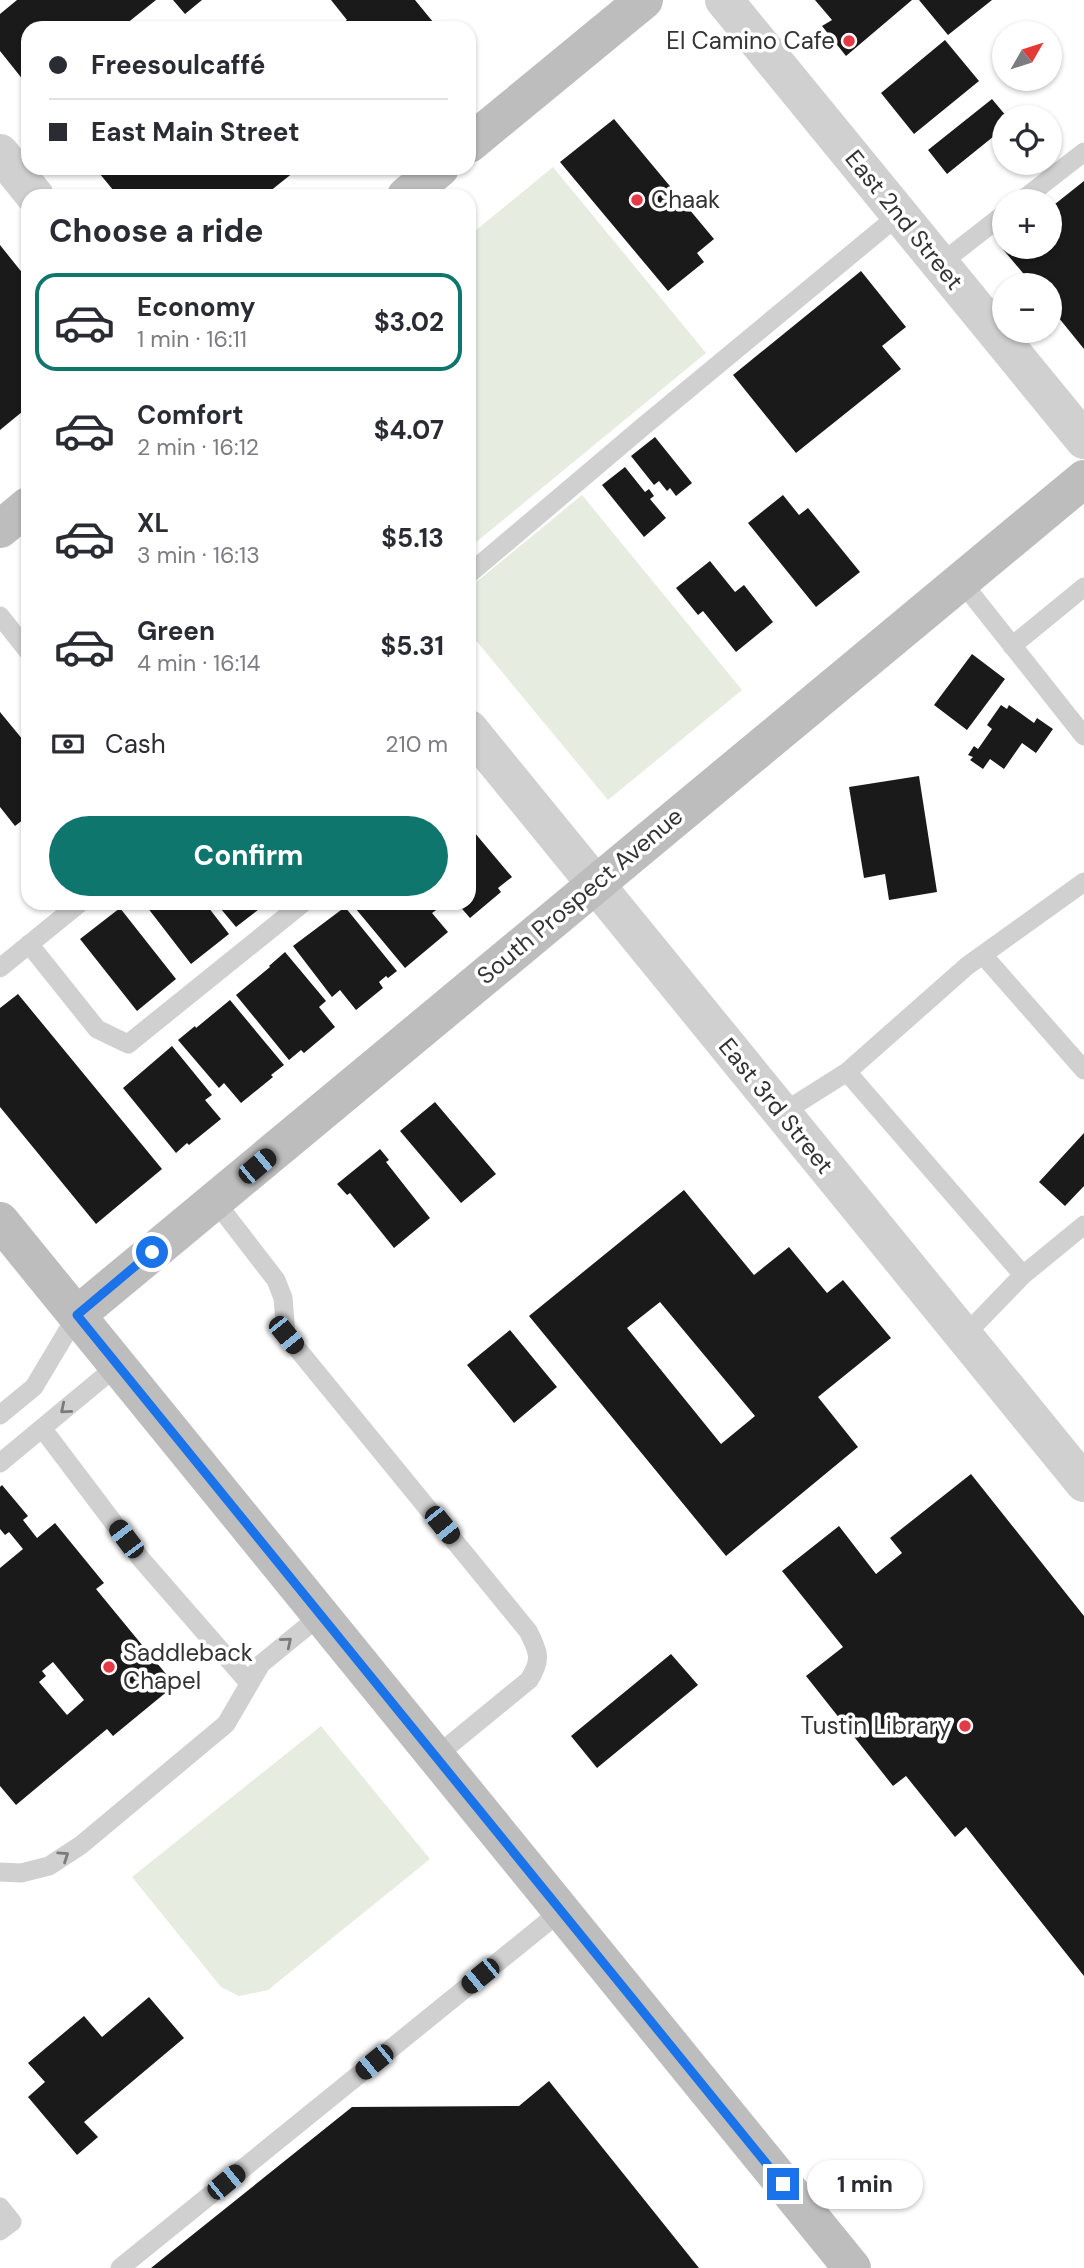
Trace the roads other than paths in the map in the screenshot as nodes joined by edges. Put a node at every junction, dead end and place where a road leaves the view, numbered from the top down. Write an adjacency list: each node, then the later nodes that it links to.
1 (644, 0): 3 (main road)
2 (724, 0): 10 (street, East 2nd Street)
3 (476, 138)
4 (1084, 152): 9 (lane)
5 (0, 153): 7 (street)
6 (432, 175): 8 (main road)
7 (29, 189)
8 (414, 189)
9 (1036, 189)
10 (900, 214): 12 (street, East 2nd Street); 17 (lane)
11 (992, 223): 12 (lane)
12 (940, 264): 13 (street, East 2nd Street)
13 (1084, 440)
14 (1084, 479): 18 (main road, South Prospect Avenue)
15 (21, 512): 16 (main road)
16 (0, 529)
17 (476, 568)
18 (961, 581): 22 (lane); 26 (main road, South Prospect Avenue)
19 (1084, 587): 22 (lane)
20 (0, 616): 21 (lane)
21 (21, 642)
22 (1012, 646): 23 (lane)
23 (1084, 736)
24 (476, 738): 26 (street, East 3rd Street)
25 (1084, 882): 30 (lane)
26 (595, 883): 34 (street, East 3rd Street); 35 (main road, South Prospect Avenue)
27 (71, 910): 29 (lane)
28 (294, 910): 29 (lane)
29 (29, 944): 31 (lane)
30 (983, 955): 32 (lane); 33 (lane)
31 (0, 968)
32 (1084, 1070)
33 (847, 1072): 34 (lane); 38 (lane)
34 (782, 1113): 40 (street, East 3rd Street)
35 (215, 1201): 39 (main road, South Prospect Avenue); 48 (lane)
36 (0, 1221): 39 (main road)
37 (1084, 1225): 38 (lane)
38 (1023, 1275): 40 (lane)
39 (77, 1315): 41 (main road); 42 (lane)
40 (964, 1336): 45 (street, East 3rd Street)
41 (118, 1365): 43 (lane, one-way to 43); 46 (main road)
42 (0, 1415)
43 (42, 1428): 44 (lane); 47 (lane)
44 (0, 1463)
45 (1084, 1483)
46 (321, 1615): 47 (lane, one-way to 46); 48 (main road)
47 (250, 1683): 49 (lane, one-way to 47)
48 (435, 1758): 50 (main road)
49 (0, 1872)
50 (561, 1911): 53 (lane); 54 (main road)
51 (0, 2207): 52 (lane)
52 (0, 2231)
53 (120, 2268)
54 (852, 2268)

